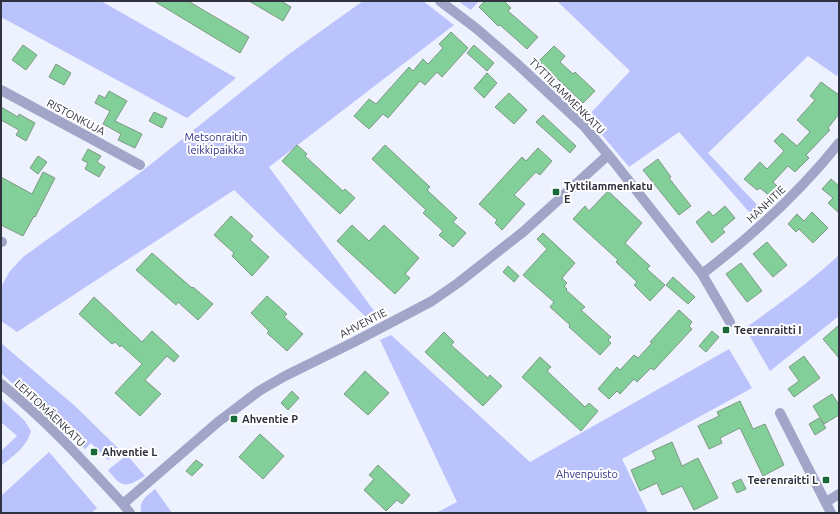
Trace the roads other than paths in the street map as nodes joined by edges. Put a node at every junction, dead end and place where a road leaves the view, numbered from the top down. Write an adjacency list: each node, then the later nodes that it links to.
1 (440, 1): 4 (street, TYTTILAMMENKATU)
2 (1, 90): 5 (street, RISTONKUJA)
3 (839, 143): 6 (street, HANHITIE)
4 (608, 155): 6 (street, TYTTILAMMENKATU); 12 (street, AHVENTIE)
5 (140, 165)
6 (702, 274): 7 (street, TYTTILAMMENKATU)
7 (730, 322)
8 (1, 384): 12 (street, LEHTOMÄENKATU)
9 (780, 414): 11 (street)
10 (839, 494): 11 (street)
11 (826, 502): 14 (street)
12 (123, 504): 13 (street, LEHTOMÄENKATU)
13 (130, 513)
14 (831, 513)

